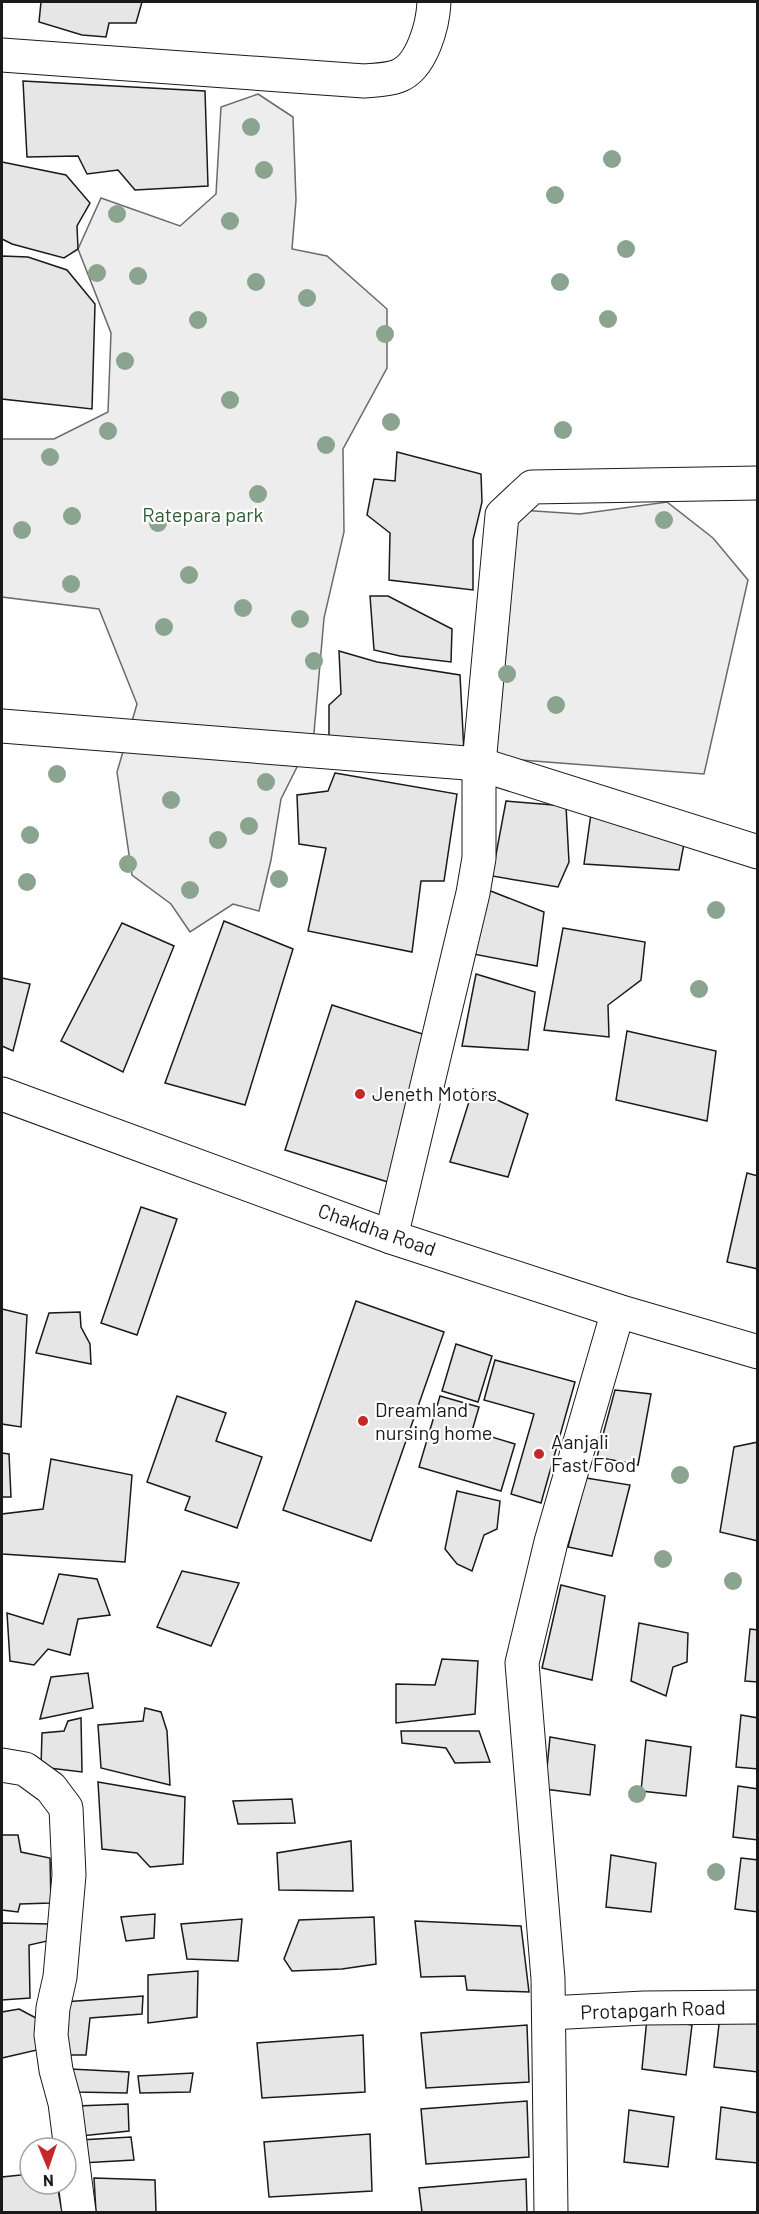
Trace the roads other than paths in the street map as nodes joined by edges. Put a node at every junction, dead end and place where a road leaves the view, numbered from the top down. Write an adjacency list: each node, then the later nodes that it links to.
1 (434, 2): 2 (street)
2 (2, 55)
3 (758, 483): 5 (street)
4 (2, 726): 5 (street)
5 (479, 764): 6 (street); 8 (street)
6 (758, 852)
7 (2, 1094): 8 (street, Chakdha Road)
8 (391, 1237): 9 (street, Chakdha Road)
9 (618, 1311): 10 (street, Chakdha Road); 13 (street)
10 (758, 1352)
11 (2, 1765): 14 (street)
12 (758, 2007): 13 (street, Protapgarh Road)
13 (549, 2013): 15 (street)
14 (79, 2212)
15 (551, 2212)

